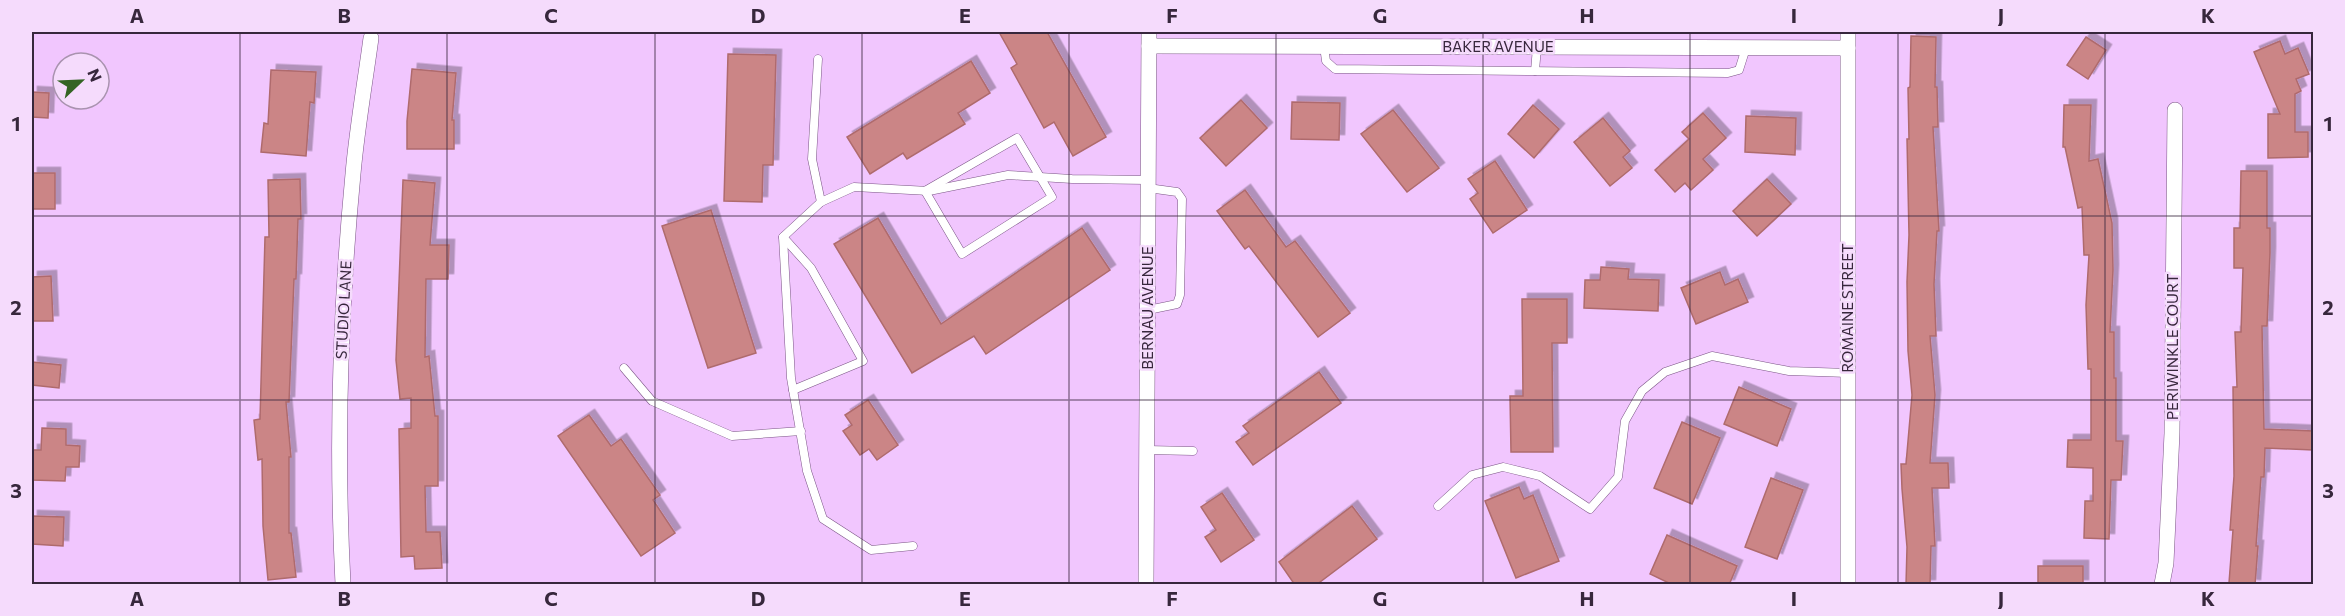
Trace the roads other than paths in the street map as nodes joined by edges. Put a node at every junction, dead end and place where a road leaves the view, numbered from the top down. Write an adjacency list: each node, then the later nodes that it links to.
1 (1848, 32): 7 (street, ROMAINE STREET)
2 (371, 38): 25 (street, STUDIO LANE)
3 (1149, 39): 4 (street, BAKER AVENUE); 12 (street, BERNAU AVENUE)
4 (1324, 46): 5 (street, BAKER AVENUE); 9 (lane)
5 (1537, 47): 6 (street, BAKER AVENUE); 9 (lane)
6 (1746, 48): 7 (street, BAKER AVENUE); 9 (lane)
7 (1848, 48): 18 (street, ROMAINE STREET)
8 (819, 59): 14 (lane)
9 (1534, 71)
10 (2175, 110): 28 (street, PERIWINKLE COURT)
11 (1039, 177): 12 (lane); 13 (lane); 13 (lane); 13 (lane)
12 (1148, 184): 16 (street, BERNAU AVENUE); 16 (lane)
13 (925, 191): 14 (lane)
14 (821, 202): 15 (lane)
15 (783, 237): 19 (lane); 19 (lane)
16 (1148, 310): 21 (street, BERNAU AVENUE)
17 (624, 368): 20 (lane)
18 (1848, 373): 23 (lane); 27 (street, ROMAINE STREET)
19 (794, 390): 20 (lane)
20 (801, 431): 24 (lane)
21 (1147, 450): 22 (lane); 26 (street, BERNAU AVENUE)
22 (1193, 451)
23 (1438, 507)
24 (913, 546)
25 (344, 585)
26 (1146, 585)
27 (1848, 585)
28 (2162, 585)

